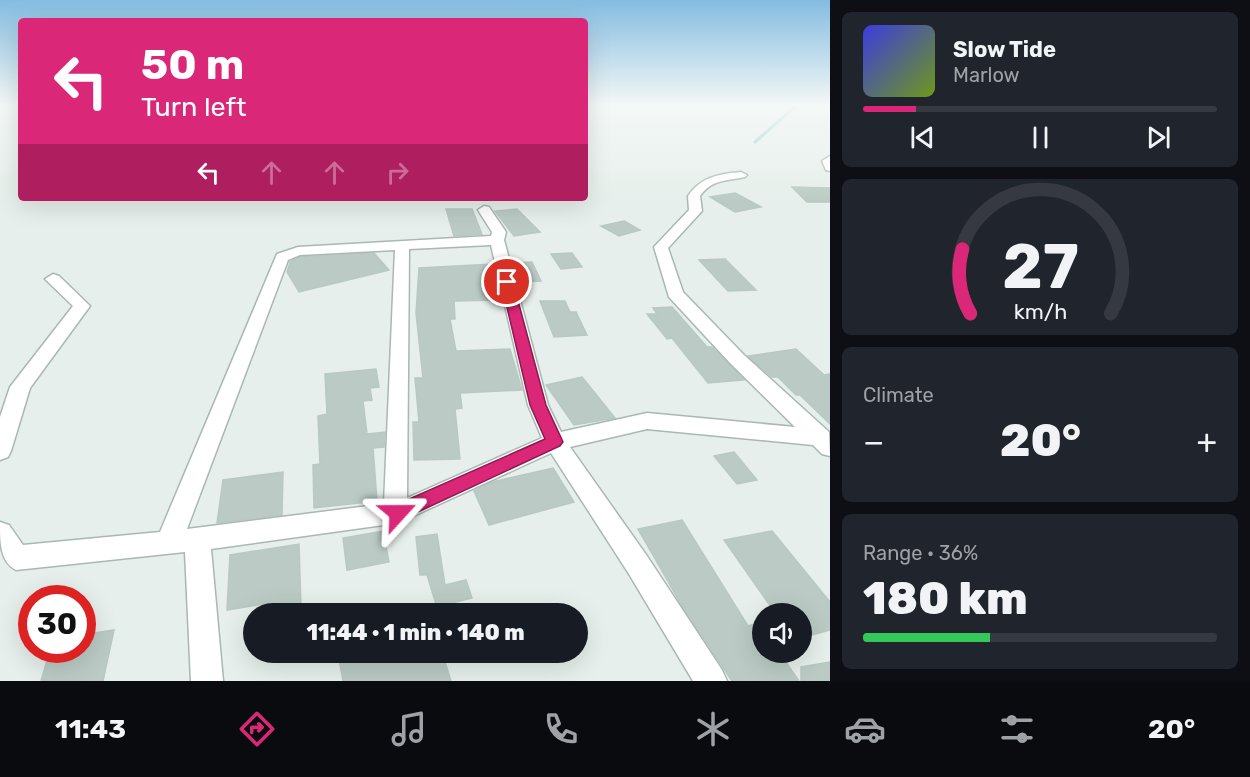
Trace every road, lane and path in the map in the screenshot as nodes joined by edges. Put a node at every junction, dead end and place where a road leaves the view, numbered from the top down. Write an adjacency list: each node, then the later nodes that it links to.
1 (830, 159): 2 (street)
2 (830, 168)
3 (741, 175): 9 (street)
4 (484, 210): 5 (street)
5 (497, 240): 6 (street); 8 (street)
6 (402, 247): 11 (street); 14 (street)
7 (53, 279): 10 (street)
8 (555, 442): 9 (street); 11 (street); 16 (street)
9 (826, 443)
10 (0, 451)
11 (398, 513): 13 (street)
12 (0, 533): 14 (street)
13 (197, 539): 14 (street); 15 (street)
14 (169, 543)
15 (207, 681)
16 (711, 681)

